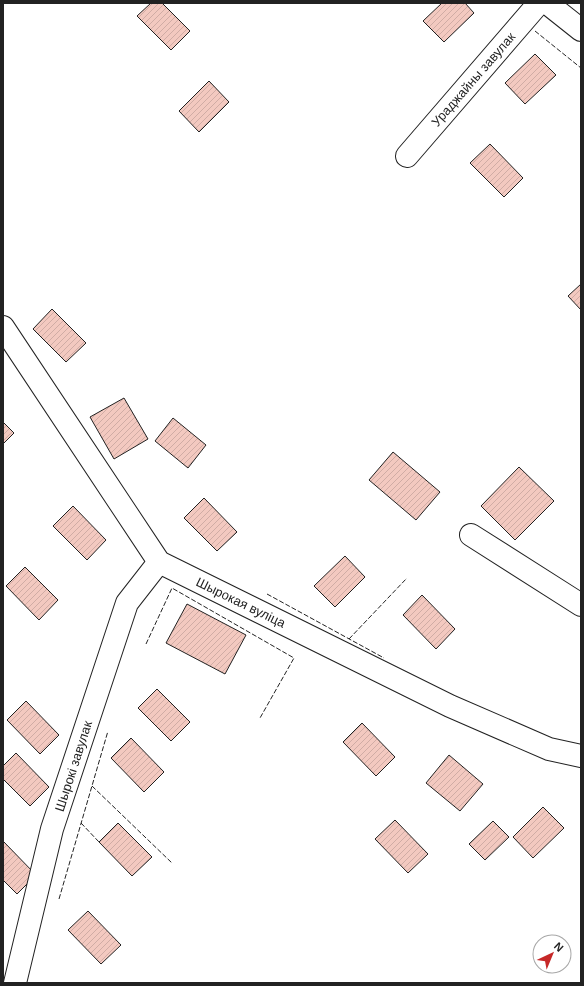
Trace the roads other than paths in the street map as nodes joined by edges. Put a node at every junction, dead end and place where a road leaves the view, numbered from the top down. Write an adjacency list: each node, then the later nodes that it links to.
1 (539, 3): 4 (street, Ураджайны завулак)
2 (547, 3): 3 (street)
3 (581, 30)
4 (407, 156)
5 (3, 327): 7 (street)
6 (471, 535): 8 (street)
7 (159, 562): 9 (street, Шырокая вуліца); 10 (street, Шырокі завулак)
8 (581, 605)
9 (581, 756)
10 (15, 983)

